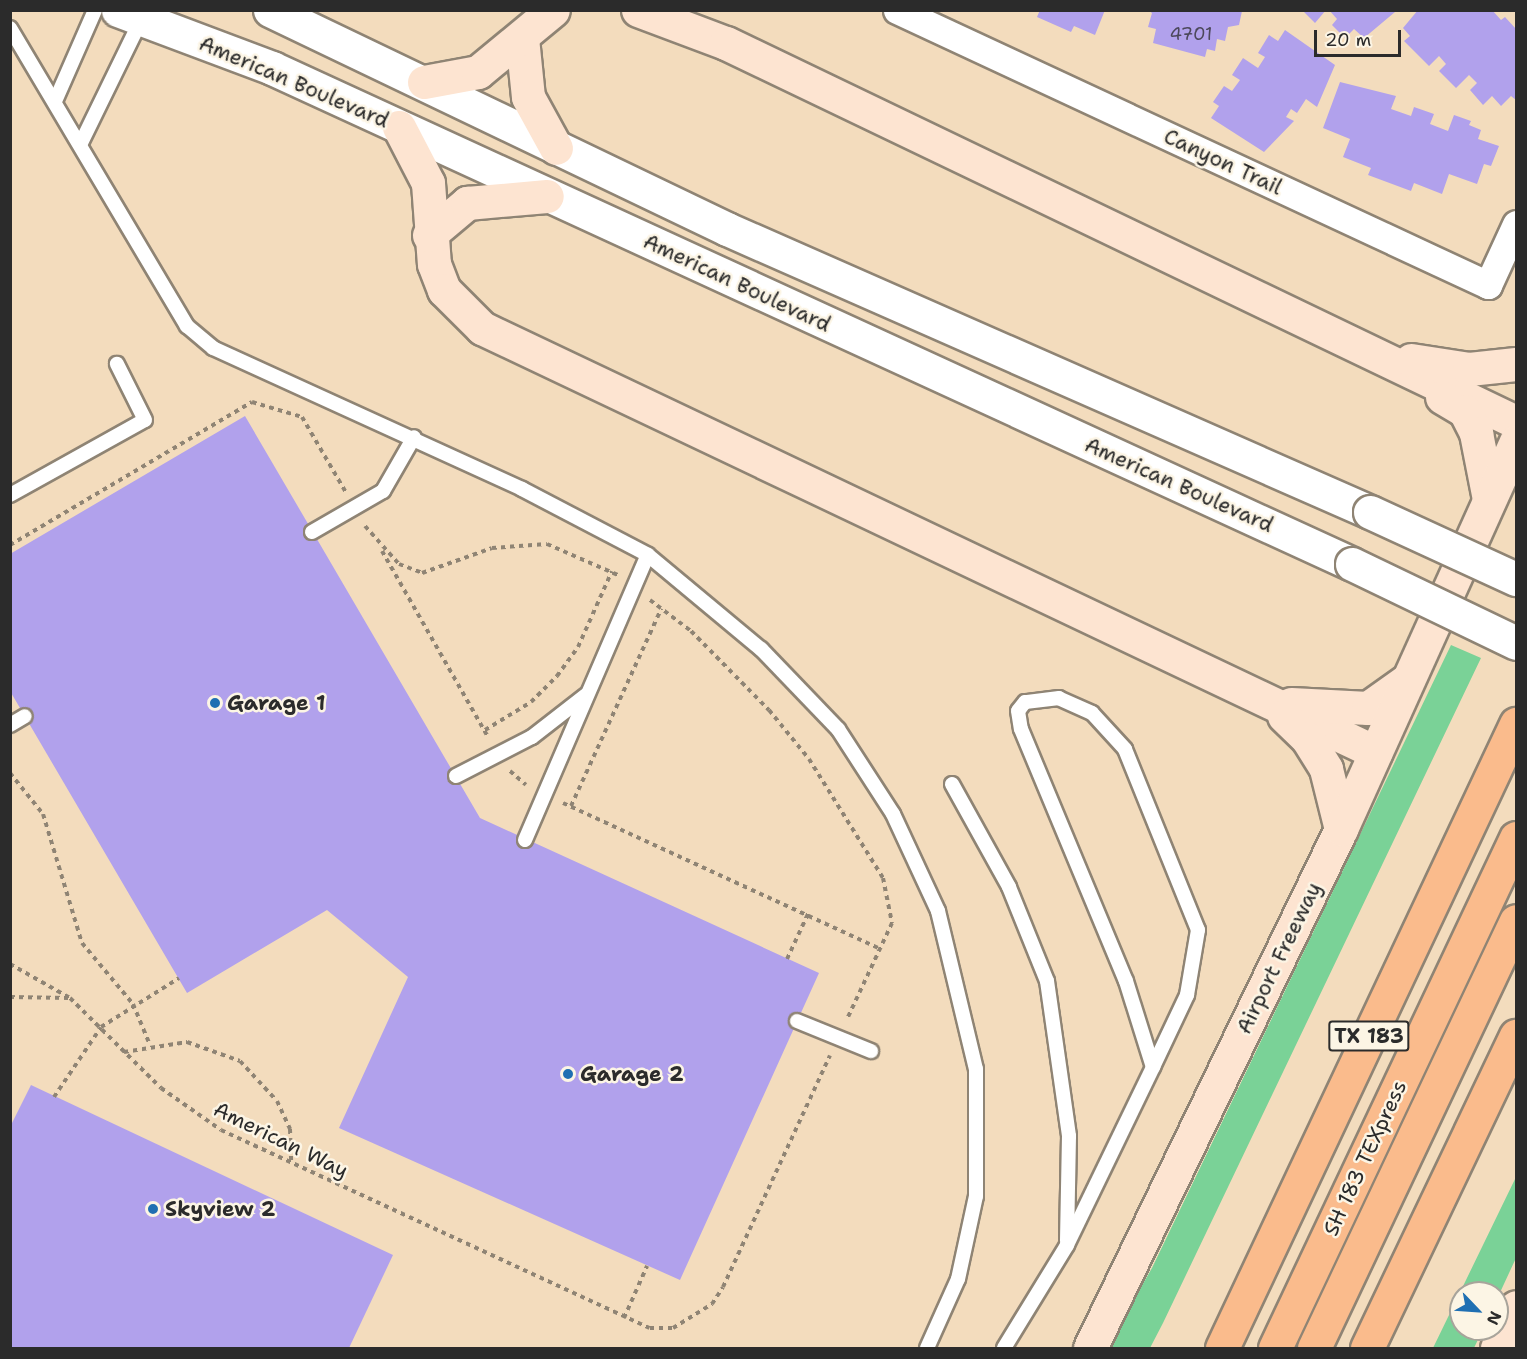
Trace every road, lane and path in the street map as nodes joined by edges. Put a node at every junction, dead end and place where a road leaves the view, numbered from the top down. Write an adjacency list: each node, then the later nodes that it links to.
1 (95, 10): 10 (lane)
2 (270, 10): 9 (street)
3 (553, 10): 8 (main road)
4 (638, 10): 17 (main road)
5 (897, 10): 15 (street, Canyon Trail)
6 (135, 14): 11 (street, American Boulevard); 12 (lane)
7 (10, 28): 10 (lane)
8 (522, 38): 9 (main road); 13 (main road)
9 (424, 82): 13 (street)
10 (56, 99): 12 (lane)
11 (399, 127): 14 (street, American Boulevard); 16 (main road)
12 (81, 143): 21 (lane)
13 (556, 148): 31 (street, bridge)
14 (547, 196): 16 (main road); 34 (street, American Boulevard, bridge)
15 (1516, 224)
16 (429, 235): 37 (main road)
17 (1378, 355): 19 (main road); 20 (main road); 24 (main road)
18 (117, 364): 23 (lane)
19 (1516, 364)
20 (1516, 422)
21 (414, 437): 25 (lane); 29 (lane)
22 (1516, 442): 24 (main road, Airport Freeway)
23 (10, 495)
24 (1489, 499): 35 (main road, Airport Freeway)
25 (356, 510): 26 (lane); 27 (path); 28 (path)
26 (312, 532)
27 (10, 545)
28 (381, 548): 30 (path, American Way); 41 (path)
29 (648, 555): 32 (lane); 75 (lane)
30 (612, 571): 32 (path, American Way); 41 (path)
31 (1516, 579)
32 (634, 587): 33 (path, American Way); 36 (lane)
33 (661, 609): 48 (path); 54 (path, American Way)
34 (1516, 643)
35 (1406, 681): 37 (main road); 42 (main road, Airport Freeway)
36 (588, 693): 43 (lane); 47 (lane)
37 (1270, 702): 42 (main road); 49 (main road)
38 (25, 716): 40 (lane)
39 (1516, 724): 78 (highway, TX 183)
40 (10, 725)
41 (484, 730): 43 (path)
42 (1375, 752): 49 (main road, Airport Freeway)
43 (498, 755): 45 (lane); 47 (path)
44 (10, 773): 60 (path)
45 (456, 776)
46 (952, 784): 71 (lane)
47 (545, 795): 48 (path); 51 (lane)
48 (571, 806): 52 (path)
49 (1341, 829): 77 (main road, Airport Freeway)
50 (1516, 838): 79 (highway, SH 183 TEXpress)
51 (525, 840)
52 (808, 914): 54 (path); 55 (path)
53 (1516, 921): 80 (highway, SH 183 TEXpress)
54 (881, 949): 64 (path, American Way)
55 (787, 959)
56 (10, 964): 59 (path, American Way)
57 (179, 978): 60 (path)
58 (10, 998): 59 (path)
59 (70, 998): 62 (path, American Way)
60 (133, 1004): 62 (path); 65 (path)
61 (797, 1021): 64 (lane)
62 (101, 1027): 66 (path, American Way); 69 (path)
63 (1516, 1036): 81 (highway)
64 (838, 1038): 67 (lane); 74 (path, American Way)
65 (150, 1045): 66 (path); 70 (path)
66 (124, 1052): 70 (path, American Way)
67 (871, 1052)
68 (1153, 1066): 68 (lane); 71 (lane)
69 (54, 1097)
70 (291, 1163): 74 (path, American Way)
71 (1066, 1245): 76 (lane)
72 (648, 1266): 74 (path)
73 (1516, 1307): 82 (main road)
74 (624, 1318)
75 (927, 1348)
76 (1004, 1348)
77 (1090, 1348)
78 (1222, 1348)
79 (1275, 1348)
80 (1314, 1348)
81 (1366, 1348)
82 (1497, 1348)

